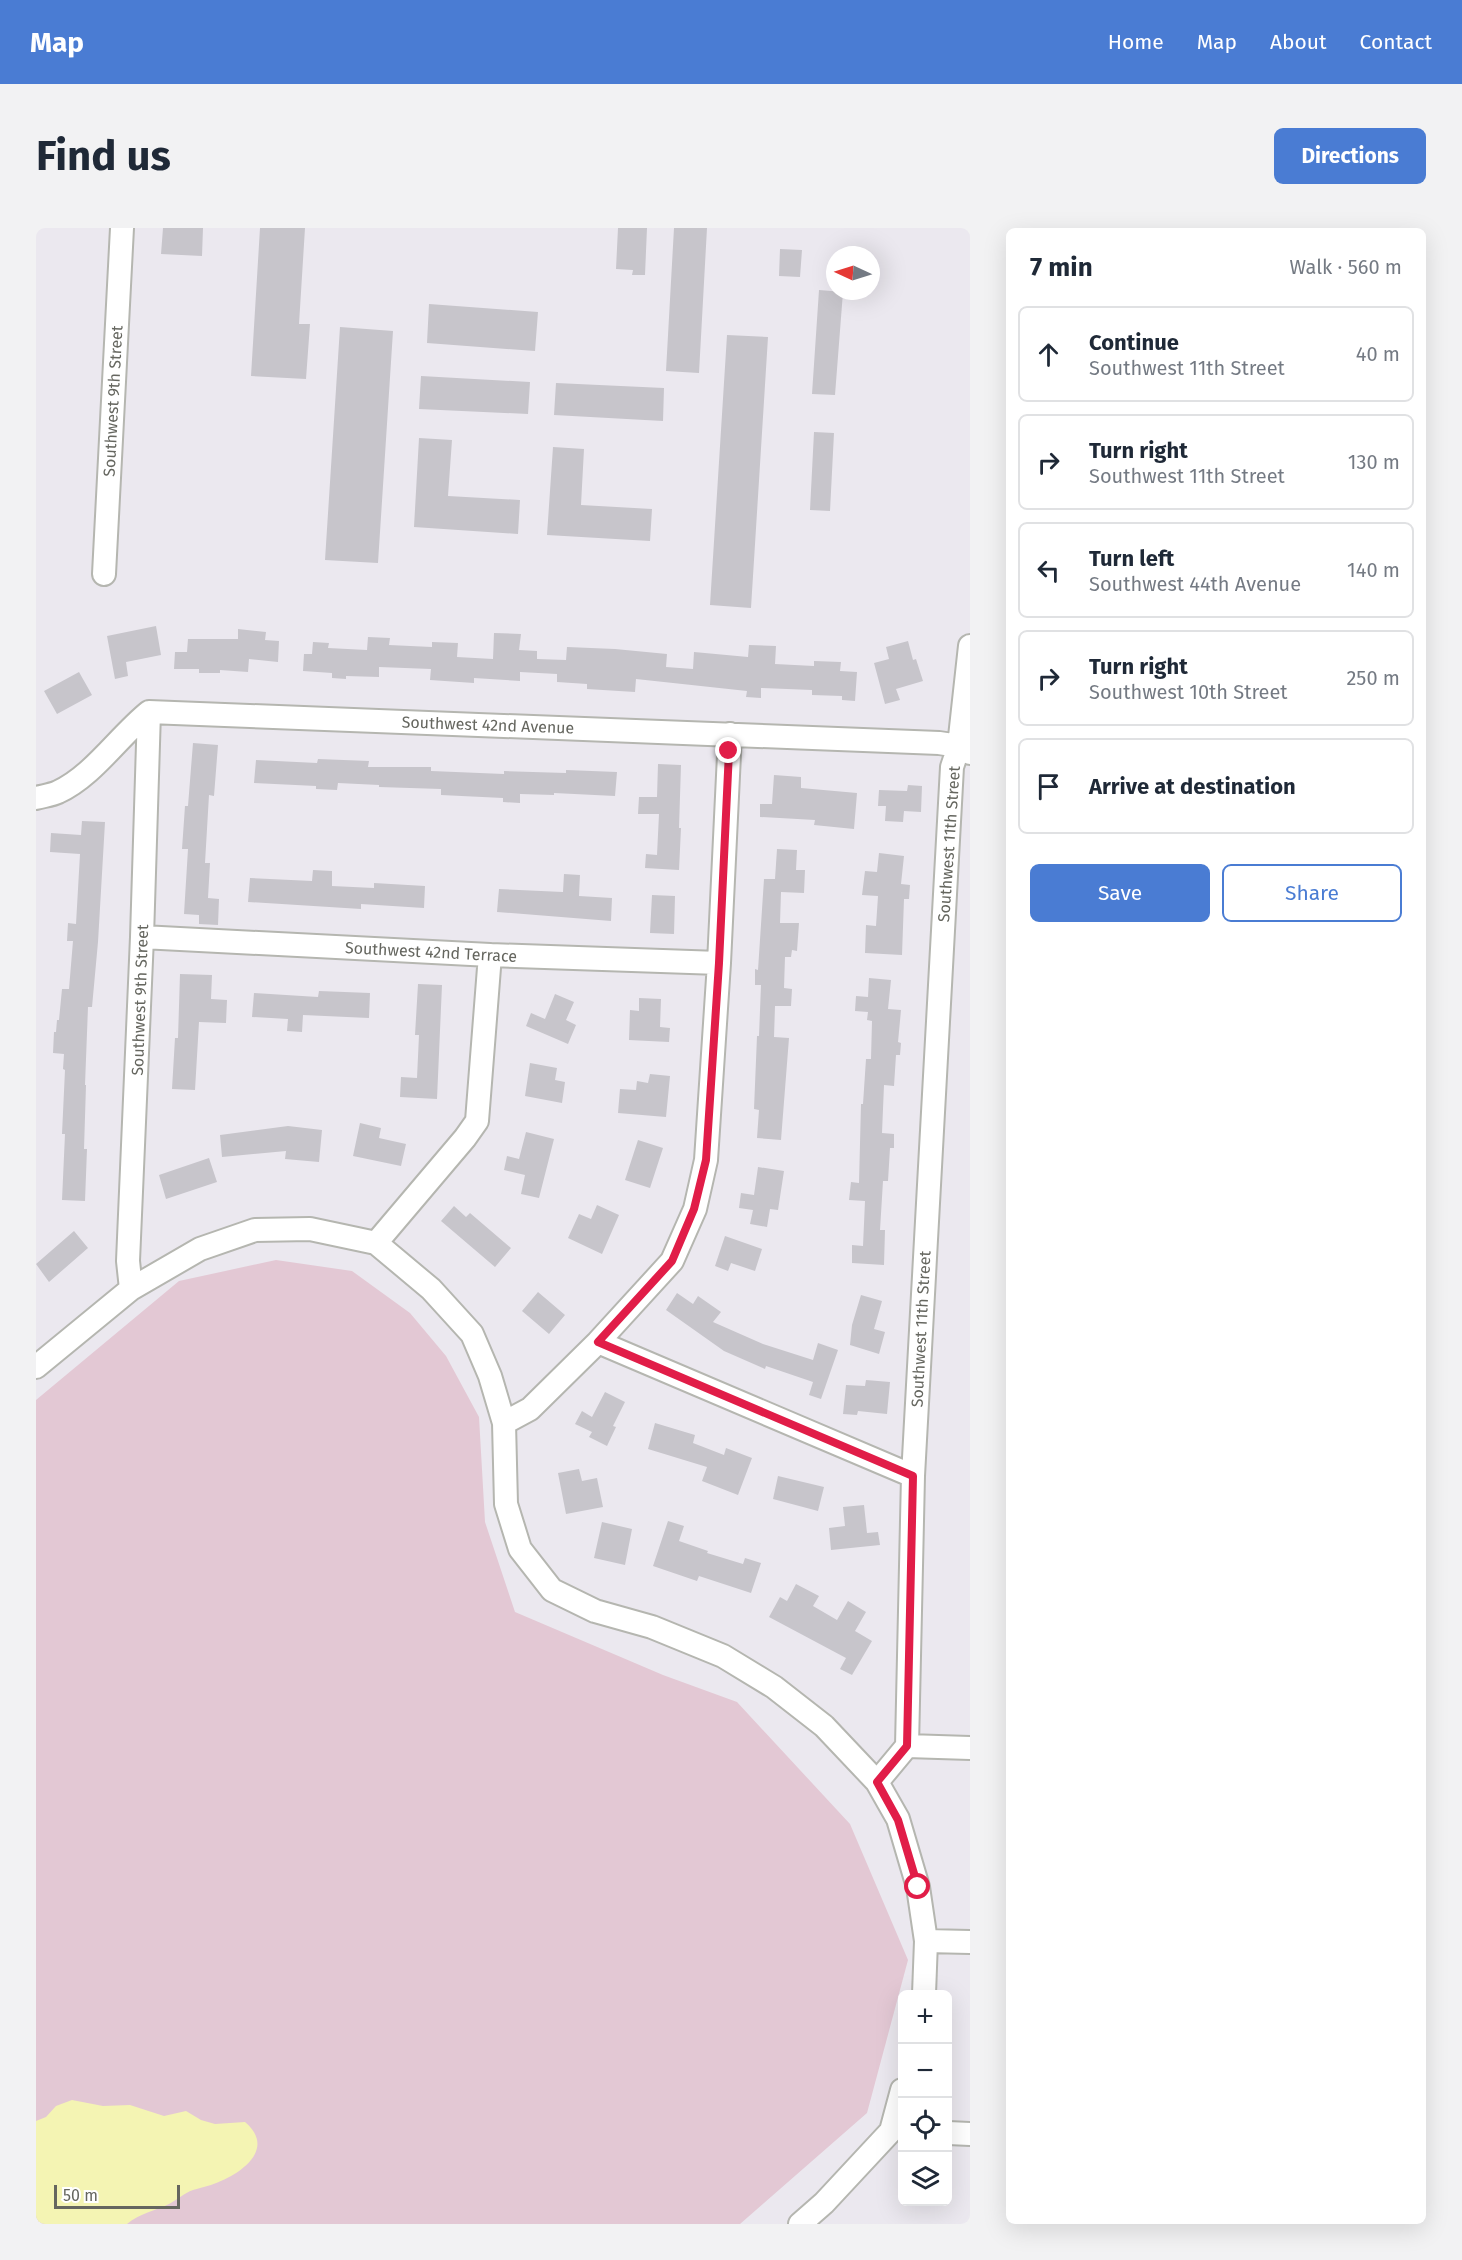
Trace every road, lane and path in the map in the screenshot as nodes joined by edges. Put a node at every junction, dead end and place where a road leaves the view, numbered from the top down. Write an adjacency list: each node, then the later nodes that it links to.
1 (122, 228): 2 (street, Southwest 9th Street)
2 (104, 574)
3 (970, 646): 6 (street, Southwest 11th Street)
4 (149, 712): 5 (street, Southwest 42nd Avenue); 7 (street); 8 (street, Southwest 9th Street)
5 (730, 734): 6 (street, Southwest 42nd Avenue); 10 (street)
6 (965, 750): 16 (street, Southwest 11th Street)
7 (36, 798)
8 (142, 938): 9 (street, Southwest 42nd Terrace); 12 (street, Southwest 9th Street)
9 (490, 956): 10 (street, Southwest 42nd Terrace); 11 (street)
10 (719, 963): 13 (street)
11 (376, 1243): 12 (street); 15 (street)
12 (131, 1289): 14 (street)
13 (598, 1342): 15 (street); 16 (street)
14 (36, 1367)
15 (504, 1423): 19 (street)
16 (913, 1476): 17 (street, Southwest 11th Street)
17 (907, 1746): 18 (street); 19 (street)
18 (970, 1748)
19 (877, 1782): 20 (street)
20 (926, 1941): 21 (street); 22 (street)
21 (970, 1942)
22 (924, 1990)
23 (902, 2098): 24 (street)
24 (897, 2131): 27 (street)
25 (952, 2133): 26 (street)
26 (970, 2134)
27 (800, 2224)

